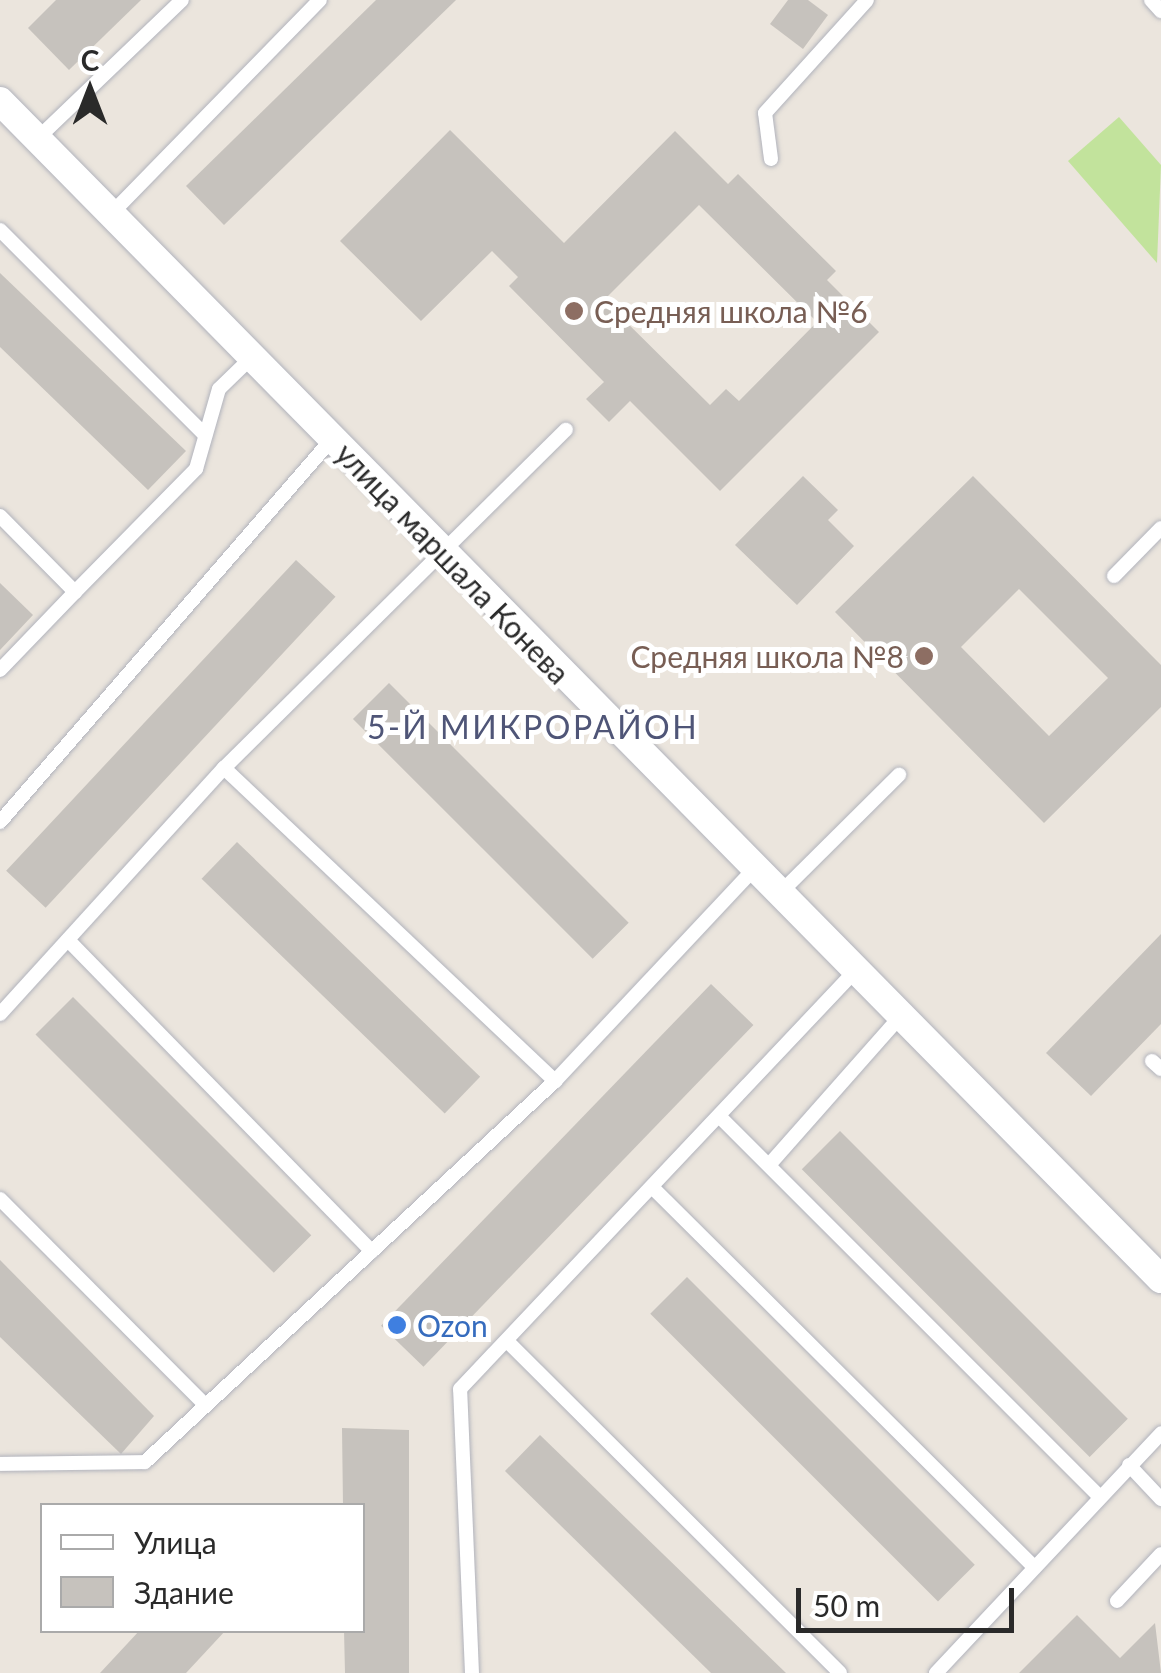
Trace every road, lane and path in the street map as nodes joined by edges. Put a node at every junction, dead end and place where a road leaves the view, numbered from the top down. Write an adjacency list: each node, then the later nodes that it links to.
1 (182, 0): 7 (lane)
2 (320, 0): 9 (lane)
3 (867, 0): 8 (lane)
4 (1150, 0): 5 (lane)
5 (1161, 11)
6 (0, 100): 7 (street, улица маршала Конева)
7 (36, 140): 9 (street, улица маршала Конева)
8 (772, 160)
9 (110, 214): 11 (street, улица маршала Конева)
10 (0, 230): 13 (lane)
11 (253, 356): 13 (lane); 14 (street, улица маршала Конева)
12 (566, 430): 17 (lane)
13 (205, 435): 19 (lane)
14 (332, 439): 17 (street, улица маршала Конева); 23 (lane)
15 (0, 516): 19 (lane)
16 (1161, 528): 18 (lane)
17 (438, 553): 21 (lane); 24 (street, улица маршала Конева)
18 (1114, 576)
19 (75, 592): 20 (lane)
20 (0, 670)
21 (224, 768): 26 (lane); 30 (lane)
22 (899, 775): 25 (lane)
23 (0, 822)
24 (755, 868): 25 (street, улица маршала Конева); 30 (lane)
25 (780, 894): 27 (street, улица маршала Конева)
26 (68, 940): 28 (lane); 35 (lane)
27 (855, 971): 29 (street, улица маршала Конева); 31 (lane)
28 (0, 1014)
29 (901, 1016): 32 (lane); 36 (street, улица маршала Конева)
30 (555, 1081): 35 (lane)
31 (722, 1119): 32 (lane); 33 (lane)
32 (769, 1166): 42 (lane)
33 (654, 1189): 37 (lane); 45 (lane)
34 (0, 1198): 38 (lane)
35 (372, 1251): 38 (lane)
36 (1161, 1279)
37 (507, 1340): 47 (lane); 48 (lane)
38 (205, 1406): 40 (lane)
39 (1161, 1433): 41 (lane)
40 (0, 1464)
41 (1129, 1465): 42 (lane); 43 (lane)
42 (1098, 1495): 45 (lane)
43 (1161, 1499)
44 (1161, 1554): 46 (lane)
45 (1034, 1566): 49 (lane)
46 (1118, 1601)
47 (472, 1673)
48 (840, 1673)
49 (936, 1673)

